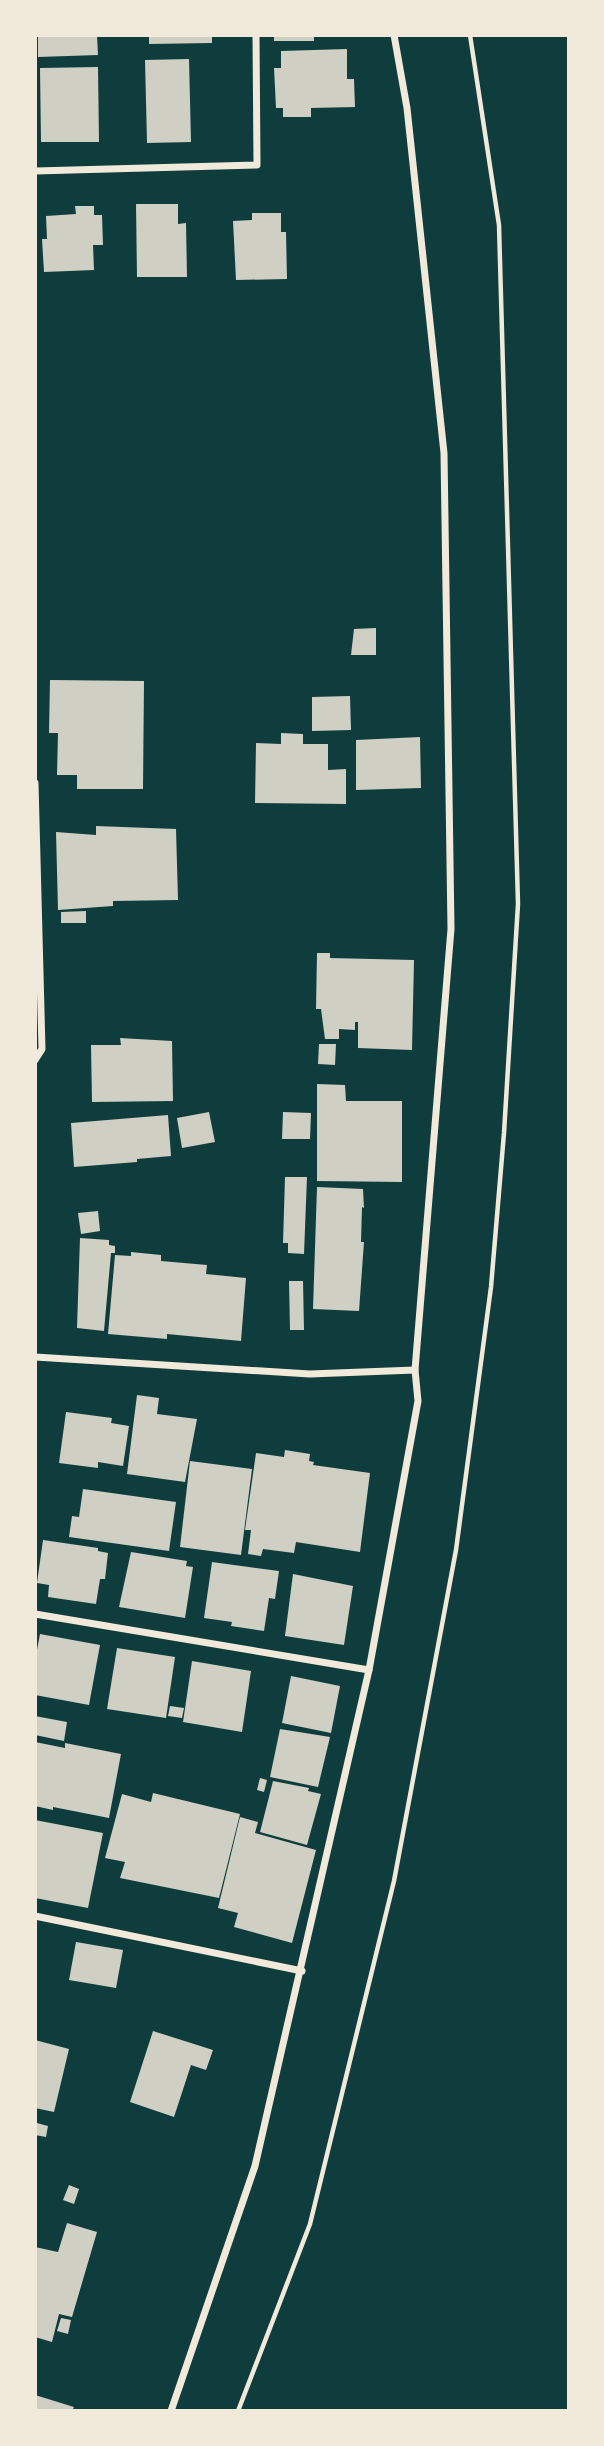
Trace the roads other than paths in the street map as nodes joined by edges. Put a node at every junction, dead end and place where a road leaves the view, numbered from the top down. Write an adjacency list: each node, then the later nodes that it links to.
1 (256, 35): 3 (street)
2 (394, 35): 7 (street)
3 (35, 171)
4 (35, 783): 5 (street)
5 (35, 1060)
6 (35, 1357): 7 (street)
7 (415, 1370): 9 (street)
8 (35, 1614): 9 (street)
9 (369, 1670): 11 (street)
10 (35, 1916): 11 (street)
11 (302, 1971): 12 (street)
12 (171, 2411)

